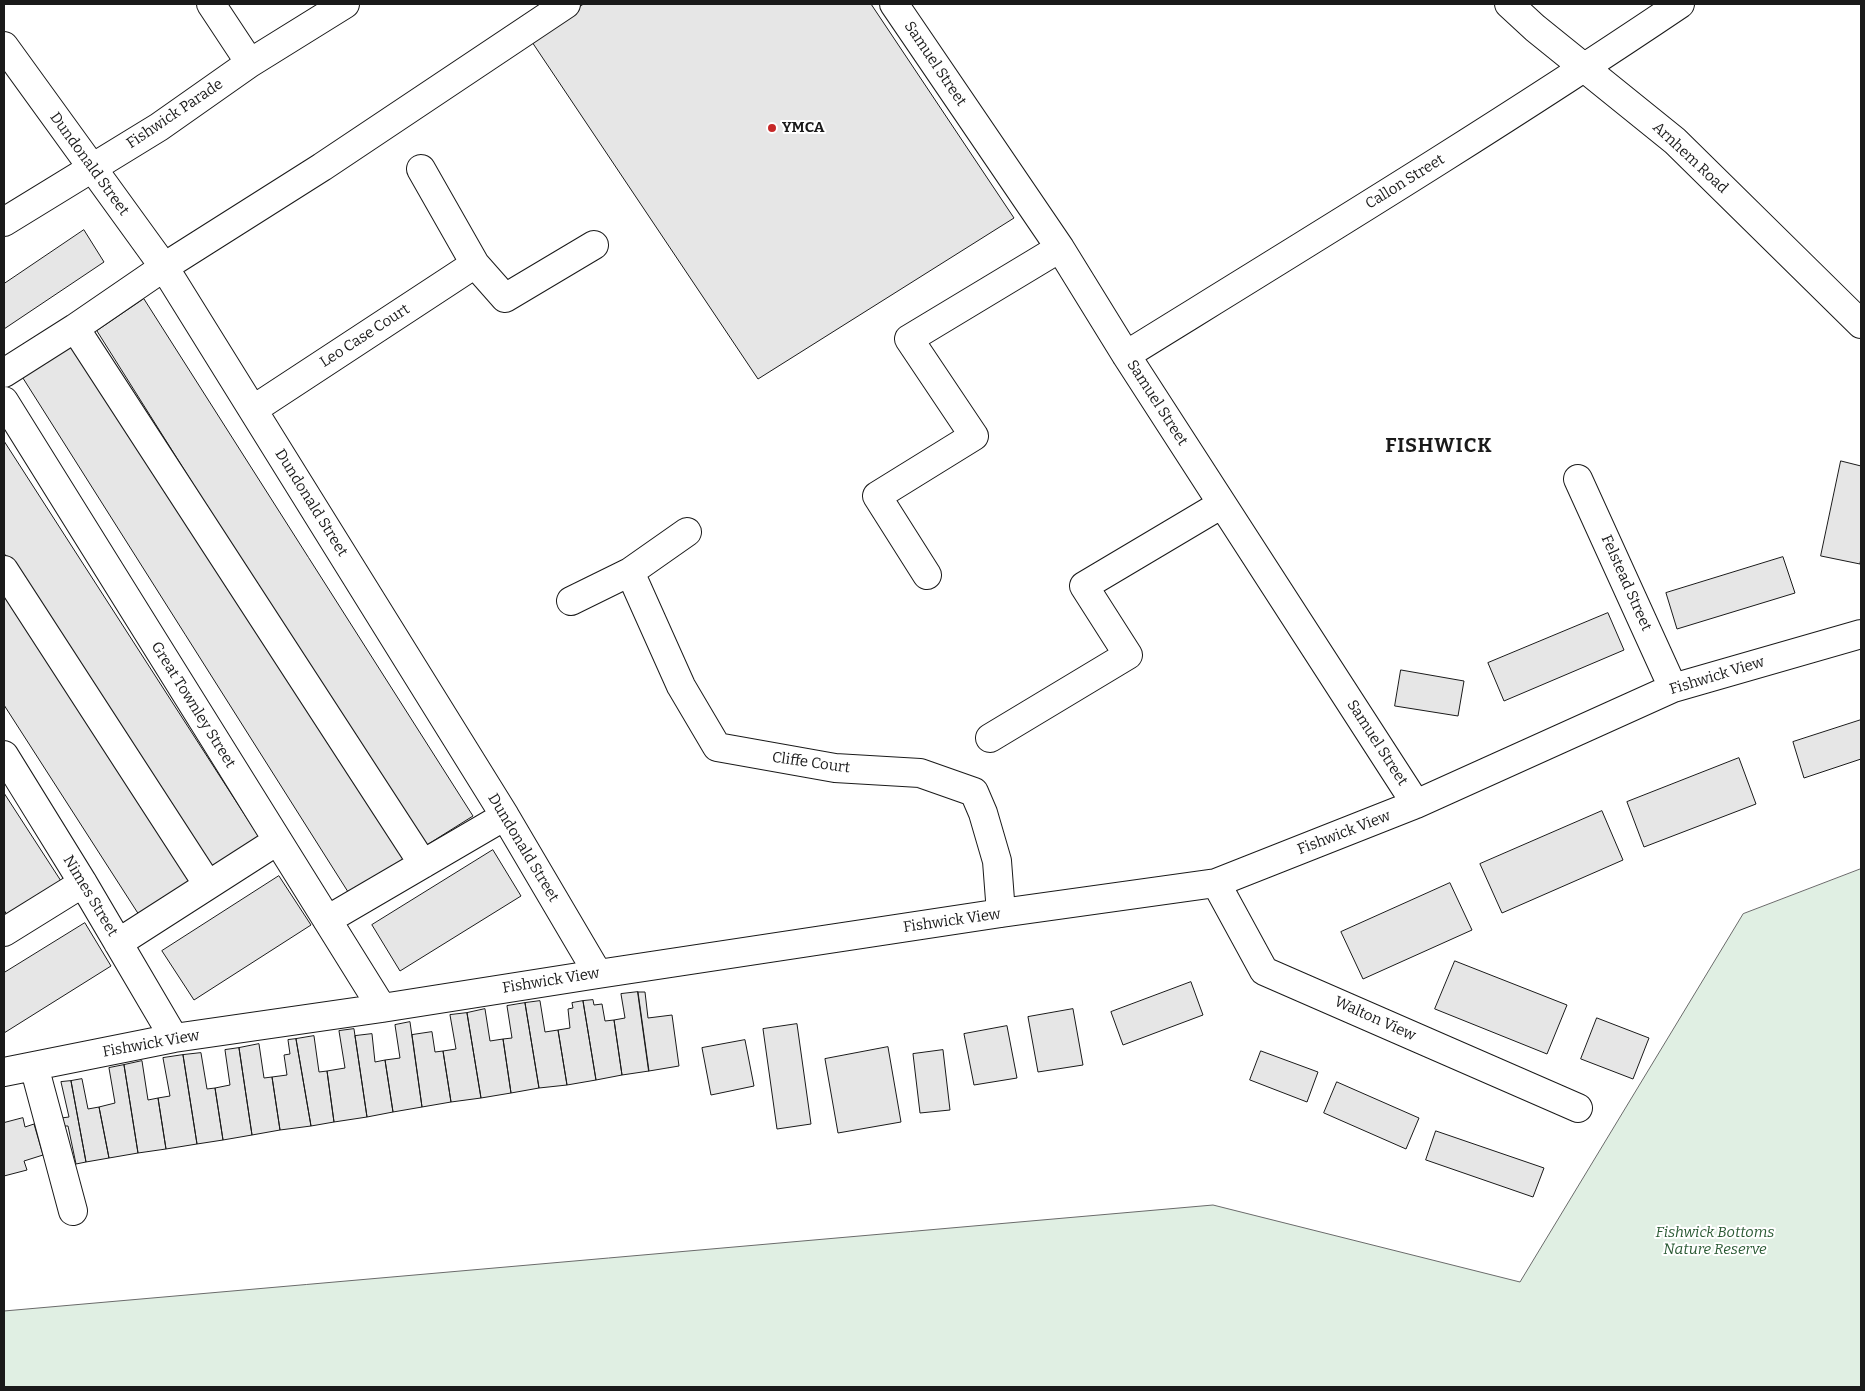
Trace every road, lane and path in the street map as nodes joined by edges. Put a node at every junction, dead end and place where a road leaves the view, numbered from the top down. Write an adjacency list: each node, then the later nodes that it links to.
1 (211, 4): 8 (street)
2 (346, 4): 8 (street, Fishwick Parade)
3 (566, 4): 16 (street)
4 (894, 4): 14 (street, Samuel Street)
5 (1509, 4): 9 (street, Arnhem Road)
6 (1680, 4): 9 (street, Callon Street)
7 (4, 46): 10 (street, Dundonald Street)
8 (250, 63): 10 (street, Fishwick Parade)
9 (1585, 68): 17 (street, Arnhem Road); 19 (street, Callon Street)
10 (92, 168): 12 (street, Fishwick Parade); 16 (street, Dundonald Street)
11 (421, 169): 15 (street)
12 (4, 222)
13 (594, 245): 15 (street)
14 (1060, 248): 19 (street, Samuel Street); 28 (street)
15 (476, 264): 22 (street, Leo Case Court)
16 (164, 267): 18 (street); 22 (street, Dundonald Street)
17 (1861, 324)
18 (75, 328): 20 (street); 37 (street)
19 (1126, 355): 24 (street, Samuel Street)
20 (4, 373)
21 (4, 401): 36 (street, Great Townley Street)
22 (254, 409): 35 (street, Dundonald Street)
23 (1578, 479): 31 (street, Felstead Street)
24 (1222, 504): 32 (street); 34 (street, Samuel Street)
25 (687, 532): 27 (street)
26 (4, 570): 40 (street)
27 (630, 572): 29 (street); 41 (street, Cliffe Court)
28 (927, 574)
29 (571, 601)
30 (1861, 634): 31 (street, Fishwick View)
31 (1673, 688): 34 (street, Fishwick View)
32 (990, 738)
33 (4, 755): 38 (street, Nimes Street)
34 (1416, 804): 39 (street, Fishwick View)
35 (505, 816): 37 (street); 45 (street, Dundonald Street)
36 (277, 840): 40 (street); 42 (street, Great Townley Street)
37 (423, 864): 42 (street)
38 (83, 883): 43 (street); 44 (street, Nimes Street)
39 (1216, 883): 41 (street, Fishwick View); 50 (street, Walton View)
40 (208, 885): 44 (street)
41 (1001, 913): 45 (street, Fishwick View)
42 (327, 920): 46 (street, Great Townley Street)
43 (5, 927)
44 (118, 943): 47 (street, Nimes Street)
45 (598, 974): 46 (street, Fishwick View)
46 (382, 1008): 47 (street, Fishwick View)
47 (174, 1038): 48 (street, Fishwick View)
48 (34, 1066): 49 (street, Fishwick View); 51 (street)
49 (4, 1072)
50 (1578, 1108)
51 (73, 1211)

